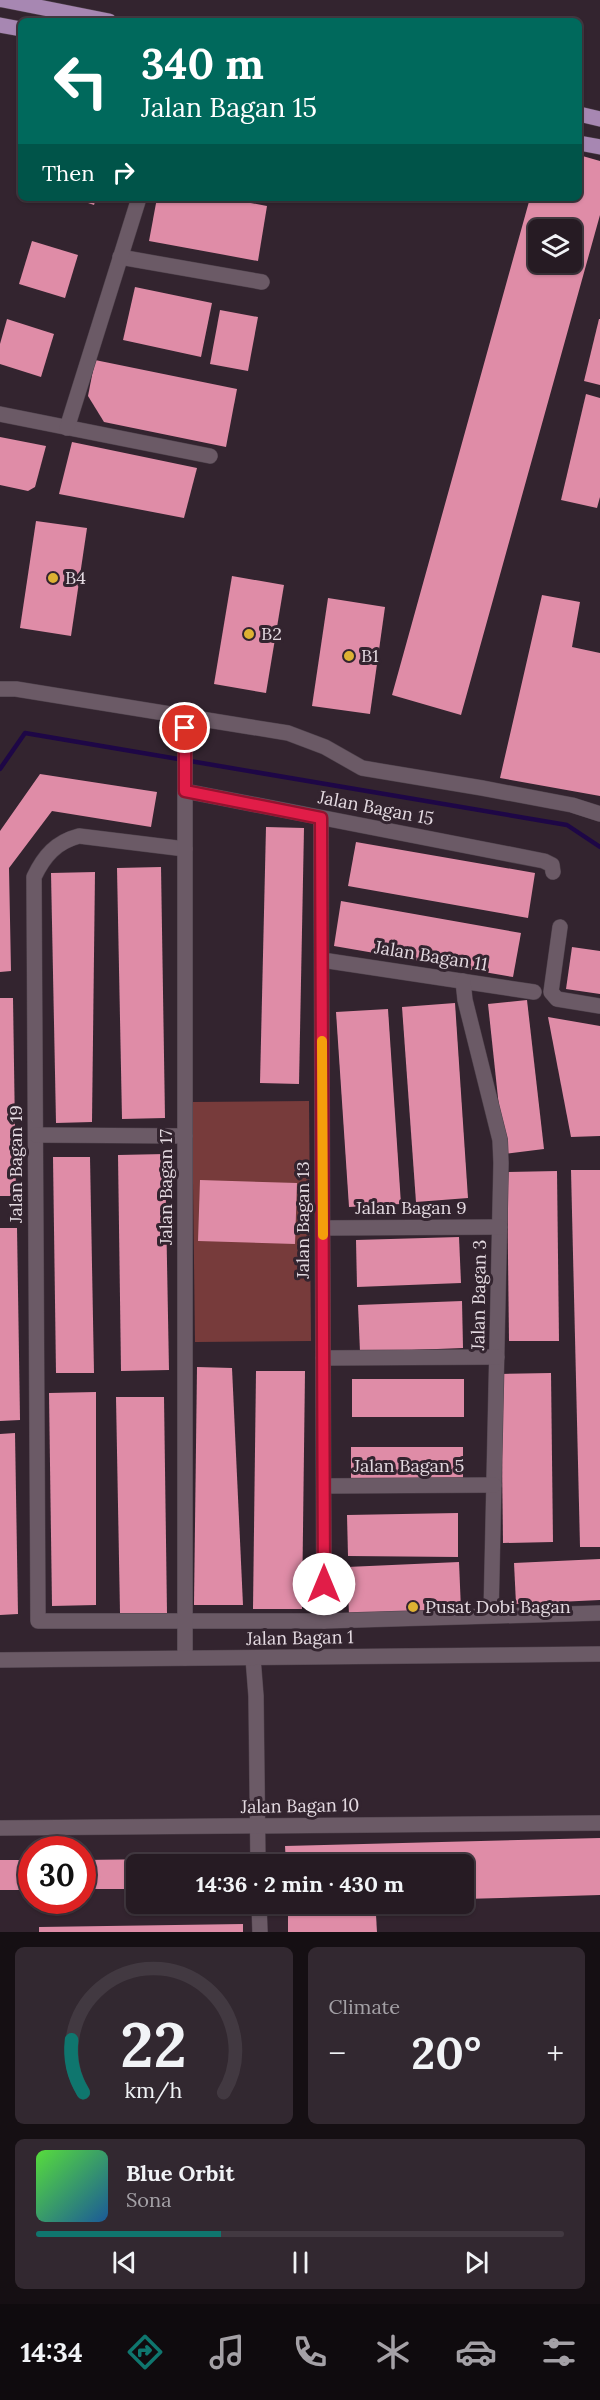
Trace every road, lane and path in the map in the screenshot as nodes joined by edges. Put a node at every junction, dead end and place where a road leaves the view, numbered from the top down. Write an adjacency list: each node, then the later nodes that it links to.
1 (3, 0): 2 (main road)
2 (94, 18)
3 (0, 25): 4 (main road)
4 (18, 28)
5 (582, 114): 6 (main road)
6 (598, 117)
7 (582, 144): 8 (main road)
8 (600, 147)
9 (138, 201): 10 (street)
10 (120, 257): 11 (street); 13 (street)
11 (262, 282)
12 (0, 414): 13 (street)
13 (67, 428): 14 (street)
14 (210, 456)
15 (0, 689): 16 (street)
16 (186, 715): 17 (street, Jalan Bagan 17); 18 (street)
17 (185, 791): 19 (street, Jalan Bagan 15); 20 (street, Jalan Bagan 17)
18 (600, 814)
19 (321, 818): 21 (street, Jalan Bagan 15); 23 (street, Jalan Bagan 13)
20 (185, 849): 27 (street, Jalan Bagan 19); 28 (street, Jalan Bagan 17)
21 (553, 872)
22 (560, 927): 26 (street)
23 (322, 960): 24 (street, Jalan Bagan 11); 30 (street, Jalan Bagan 13)
24 (463, 981): 25 (street, Jalan Bagan 11); 29 (street, Jalan Bagan 3)
25 (534, 992)
26 (600, 1006)
27 (36, 1135): 28 (street); 37 (street, Jalan Bagan 19)
28 (185, 1136): 38 (street, Jalan Bagan 17)
29 (500, 1227): 30 (street, Jalan Bagan 9); 31 (street, Jalan Bagan 3)
30 (323, 1228): 32 (street, Jalan Bagan 13)
31 (497, 1357): 32 (street); 33 (street, Jalan Bagan 3)
32 (323, 1358): 34 (street, Jalan Bagan 13)
33 (494, 1485): 34 (street, Jalan Bagan 5); 36 (street, Jalan Bagan 3)
34 (324, 1486): 39 (street, Jalan Bagan 13)
35 (600, 1613): 36 (street, Jalan Bagan 1)
36 (491, 1615): 39 (street, Jalan Bagan 1)
37 (38, 1621): 38 (street, Jalan Bagan 1)
38 (185, 1621): 39 (street, Jalan Bagan 1); 41 (street, Jalan Bagan 17)
39 (324, 1621)
40 (600, 1654): 42 (street, Jalan Bagan 1)
41 (185, 1658): 42 (street, Jalan Bagan 1); 43 (street, Jalan Bagan 1)
42 (253, 1658): 45 (street)
43 (0, 1660)
44 (600, 1823): 45 (street, Jalan Bagan 10)
45 (257, 1826): 46 (street, Jalan Bagan 10); 47 (street)
46 (0, 1828)
47 (258, 1854)
48 (259, 1914): 49 (street)
49 (260, 1932)

